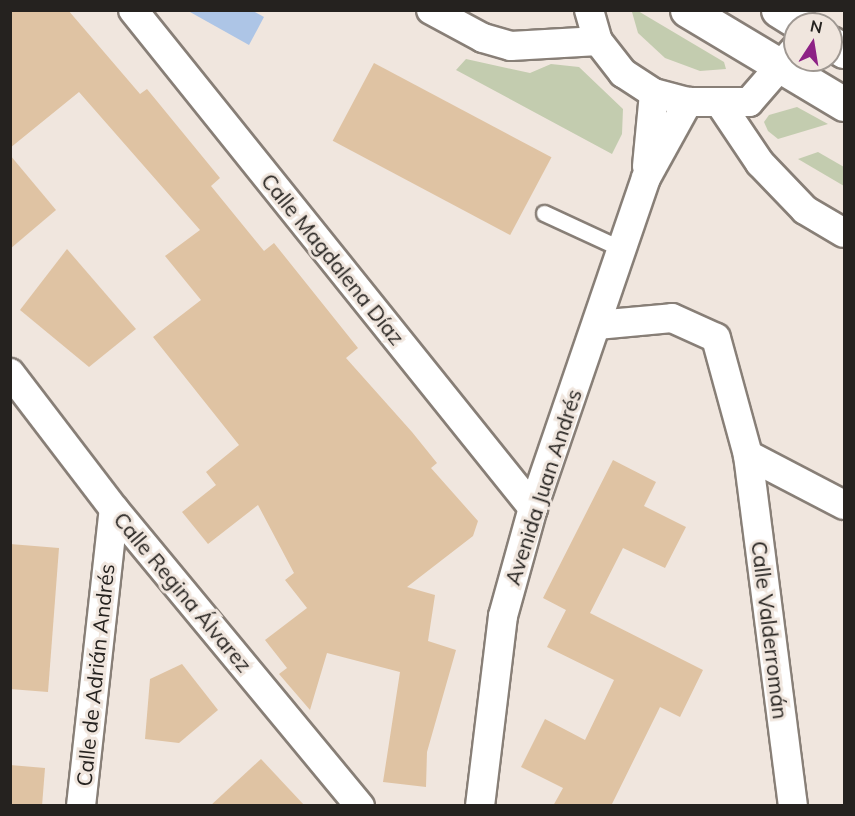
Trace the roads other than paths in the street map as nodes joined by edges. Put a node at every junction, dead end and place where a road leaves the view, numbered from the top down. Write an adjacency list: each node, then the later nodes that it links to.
1 (133, 10): 21 (street, Calle Magdalena Díaz)
2 (431, 10): 5 (street)
3 (589, 10): 5 (street)
4 (687, 10): 6 (main road)
5 (598, 41): 9 (street)
6 (783, 55)
7 (783, 65): 12 (street)
8 (806, 72): 11 (main road)
9 (654, 93): 10 (street); 13 (street, Avenida Juan Andrés)
10 (688, 102): 12 (street); 13 (street, Avenida Juan Andrés)
11 (844, 104)
12 (721, 105): 15 (street)
13 (646, 178): 16 (street, Avenida Juan Andrés)
14 (544, 213): 16 (lane)
15 (844, 233)
16 (622, 249): 17 (street, Avenida Juan Andrés)
17 (597, 325): 19 (street, Calle Valderromán); 21 (street, Avenida Juan Andrés)
18 (10, 373): 22 (street, Calle Regina Álvarez)
19 (748, 456): 20 (street); 26 (street, Calle Valderromán)
20 (844, 505)
21 (532, 508): 25 (street, Avenida Juan Andrés)
22 (114, 509): 23 (street, Calle de Adrián Andrés); 24 (street, Calle Regina Álvarez)
23 (81, 806)
24 (360, 806)
25 (480, 806)
26 (793, 806)

